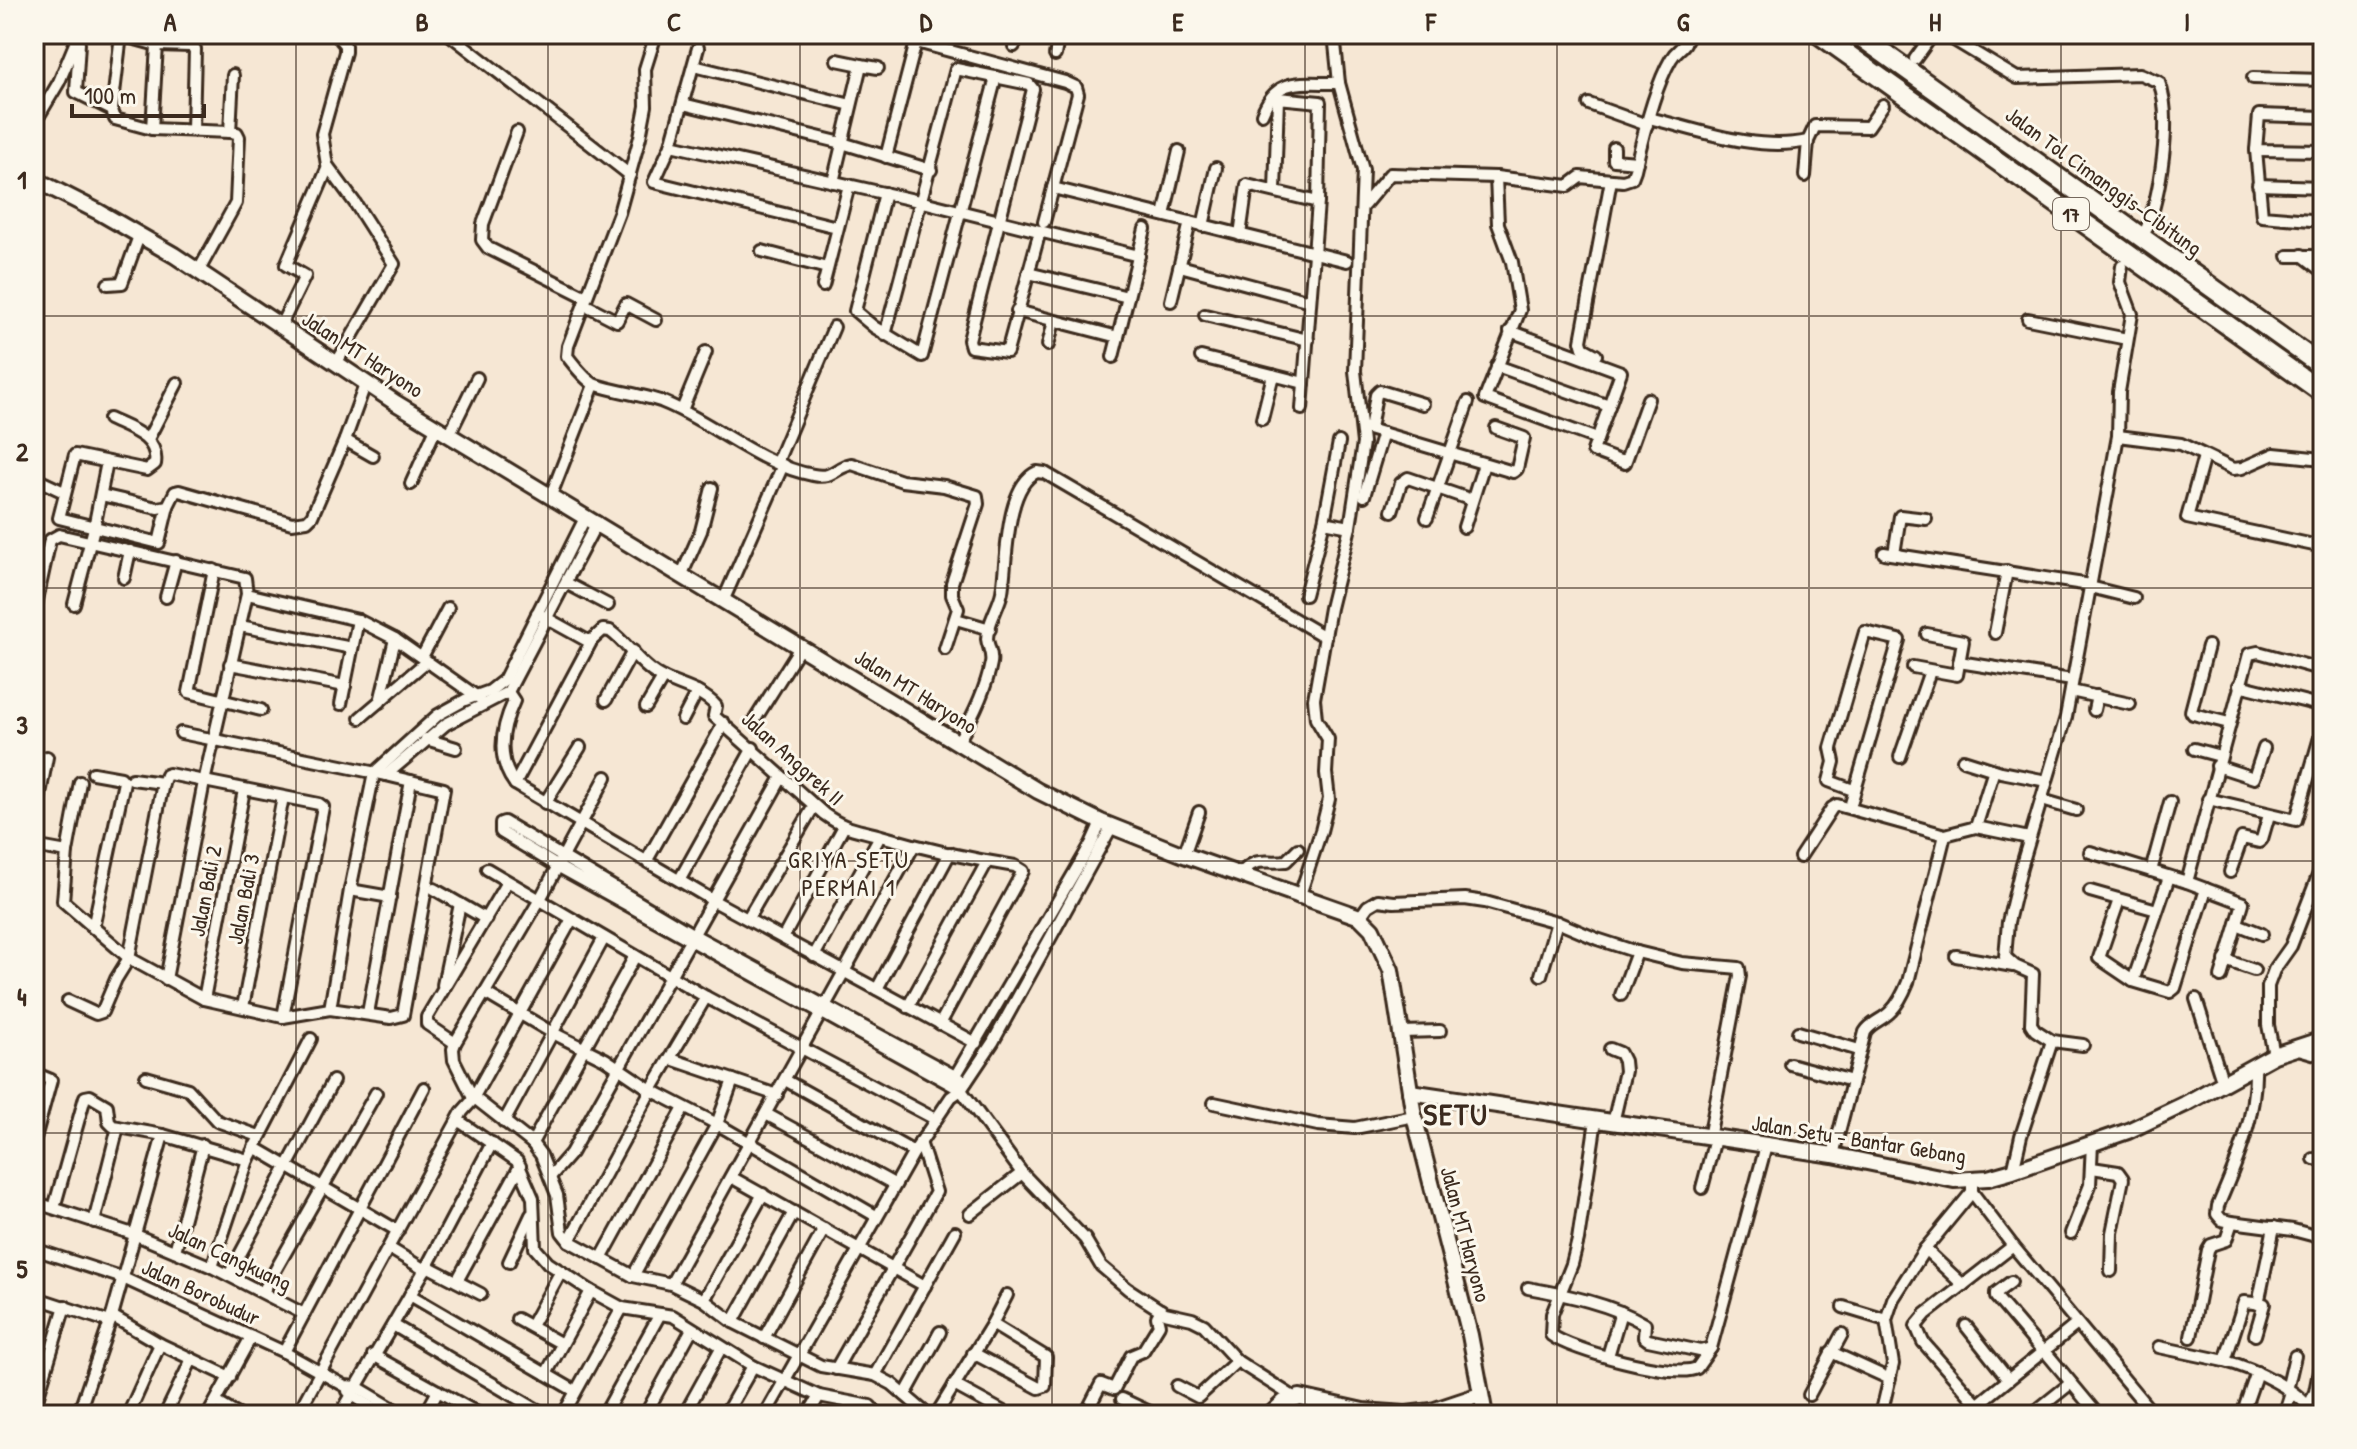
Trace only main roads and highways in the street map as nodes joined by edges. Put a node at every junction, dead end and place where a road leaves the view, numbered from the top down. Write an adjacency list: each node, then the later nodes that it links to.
1 (1819, 34): 5 (highway, Jalan Tol Cimanggis–Cibitung / 17)
2 (1857, 34): 4 (highway, Jalan Tol Cimanggis–Cibitung / 17)
3 (38, 182): 7 (main road, Jalan MT Haryono)
4 (2323, 367)
5 (2323, 393)
6 (2323, 1039): 7 (main road, Jalan Setu - Bantar Gebang)
7 (1410, 1092): 8 (main road, Jalan MT Haryono)
8 (1480, 1395): 9 (main road); 10 (main road, Jalan MT Haryono)
9 (1270, 1415)
10 (1485, 1415)

